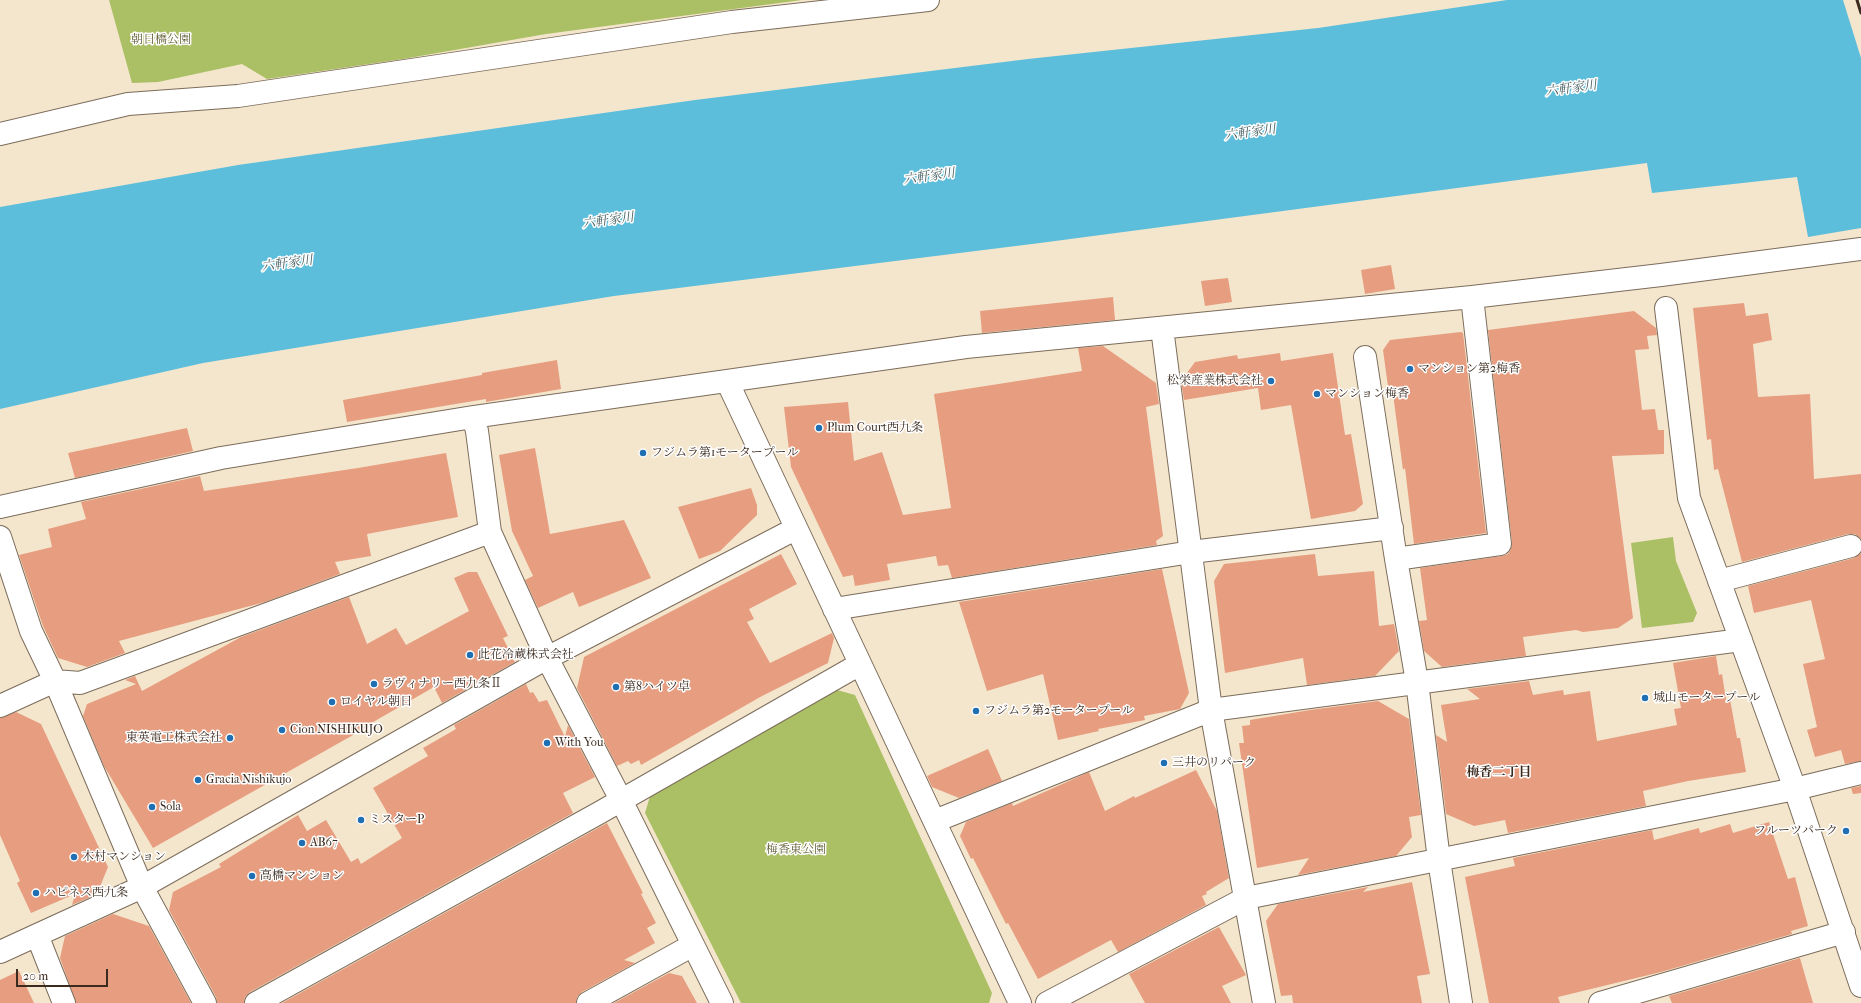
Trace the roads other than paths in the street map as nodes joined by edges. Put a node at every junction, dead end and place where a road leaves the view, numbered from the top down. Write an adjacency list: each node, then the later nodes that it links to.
1 (915, 1): 2 (street)
2 (0, 134)
3 (1861, 248): 4 (street)
4 (1472, 297): 6 (street); 17 (street)
5 (1666, 308): 18 (street)
6 (1162, 328): 8 (street); 16 (street)
7 (1365, 357): 11 (street)
8 (727, 382): 9 (street); 12 (street)
9 (473, 418): 10 (street); 13 (street)
10 (0, 507)
11 (1392, 528): 16 (street); 17 (street)
12 (796, 529): 19 (street); 21 (street)
13 (490, 532): 21 (street); 23 (street)
14 (0, 537): 23 (street)
15 (1851, 546): 18 (street)
16 (1191, 552): 19 (street); 26 (street)
17 (1396, 560): 24 (street)
18 (1719, 580): 20 (street)
19 (834, 609): 22 (street)
20 (1741, 640): 24 (street); 28 (street)
21 (547, 658): 29 (street); 32 (street)
22 (860, 664): 29 (street); 30 (street)
23 (55, 681): 25 (street); 32 (street)
24 (1417, 682): 26 (street); 31 (street)
25 (0, 706)
26 (1211, 710): 30 (street); 33 (street)
27 (1861, 773): 28 (street)
28 (1795, 789): 31 (street); 34 (street)
29 (621, 800): 36 (street); 41 (street)
30 (935, 821): 44 (street)
31 (1439, 860): 33 (street); 47 (street)
32 (142, 887): 35 (street); 40 (street)
33 (1246, 898): 45 (street); 46 (street)
34 (1844, 932): 38 (street); 48 (street)
35 (37, 935): 37 (street); 39 (street)
36 (693, 945): 42 (street); 43 (street)
37 (0, 952)
38 (1861, 986)
39 (64, 1003)
40 (206, 1003)
41 (256, 1003)
42 (588, 1003)
43 (722, 1003)
44 (1020, 1003)
45 (1047, 1003)
46 (1264, 1003)
47 (1461, 1003)
48 (1600, 1003)

